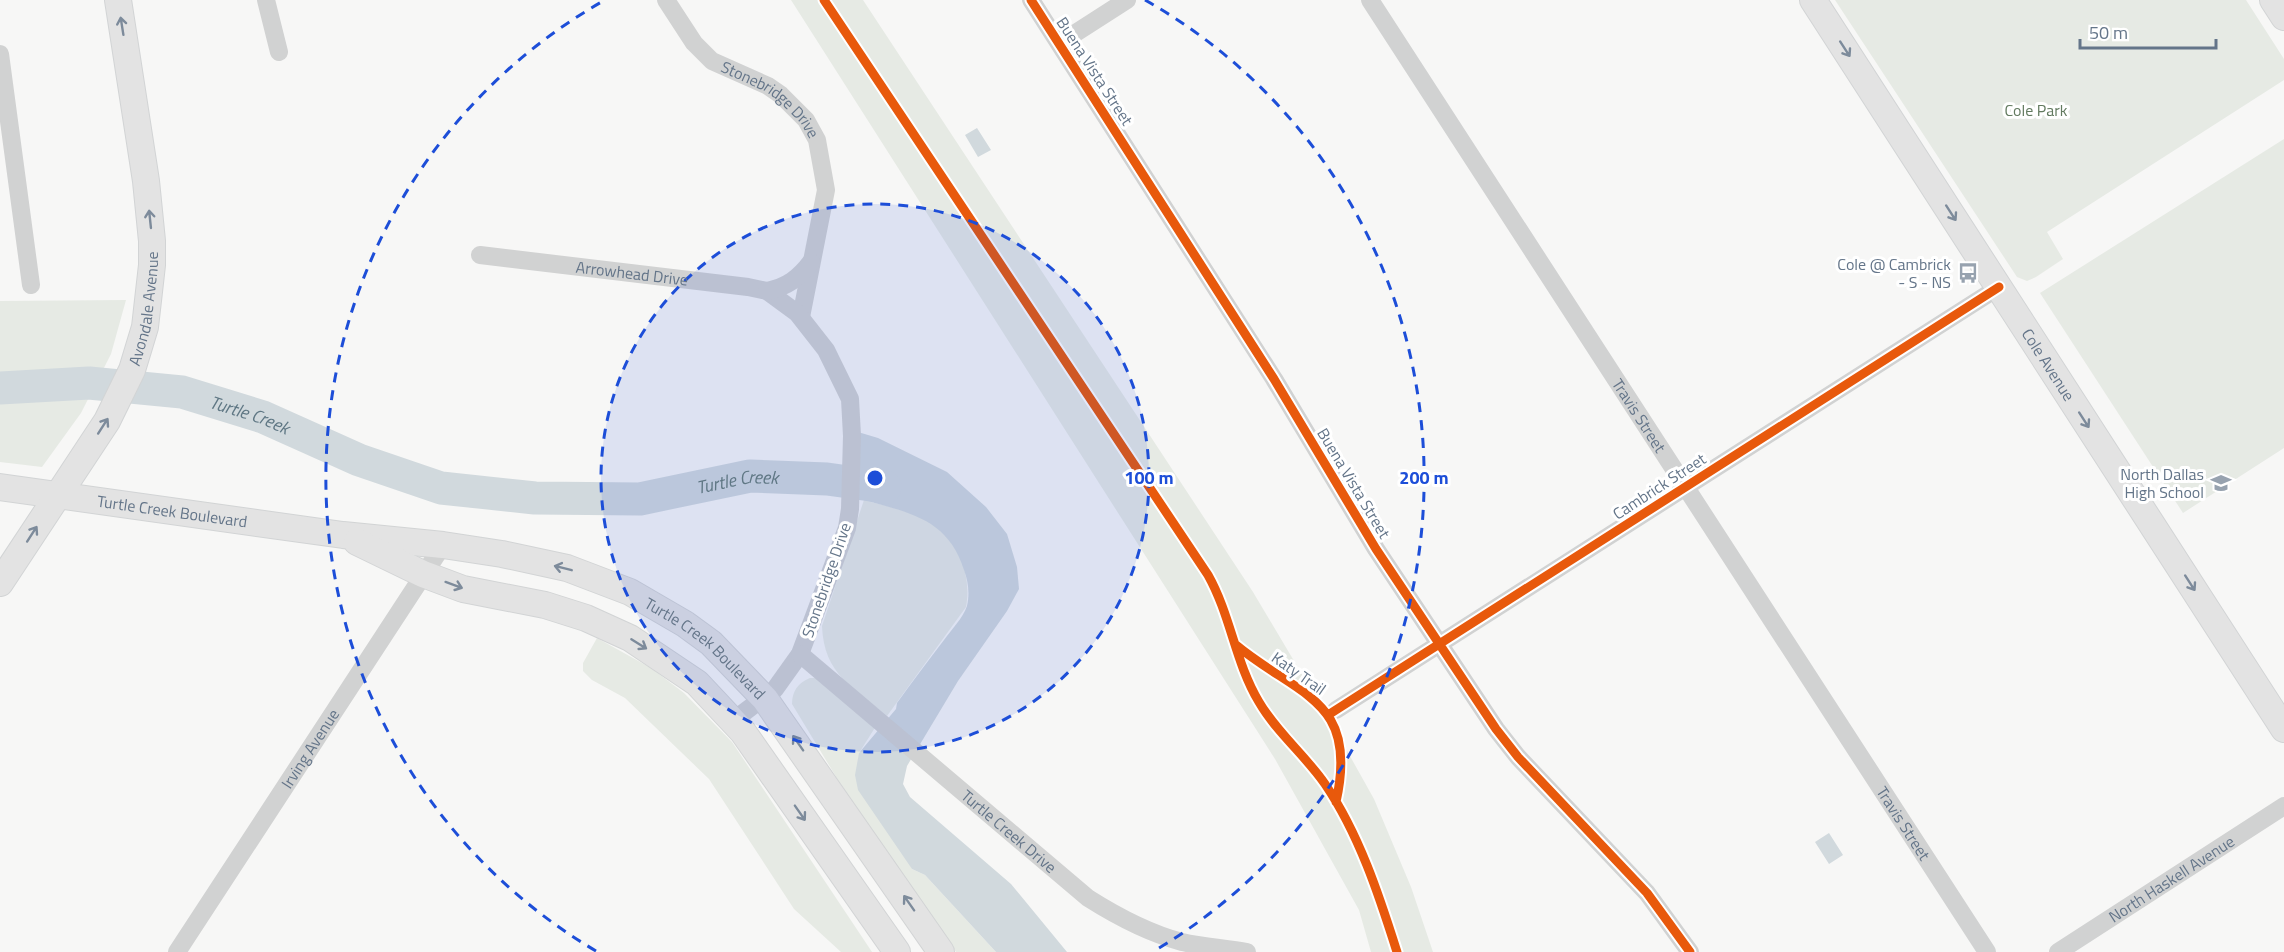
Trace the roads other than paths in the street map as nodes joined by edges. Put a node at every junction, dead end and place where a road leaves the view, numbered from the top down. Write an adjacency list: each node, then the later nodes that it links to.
1 (118, 0): 19 (main road, Avondale Avenue, one-way to 1)
2 (266, 0): 11 (street)
3 (666, 0): 14 (street, Stonebridge Drive)
4 (1031, 0): 10 (street, Buena Vista Street)
5 (1127, 0): 10 (street)
6 (1370, 0): 20 (street, Travis Street)
7 (1813, 0): 16 (main road, Cole Avenue, one-way to 16)
8 (2273, 0): 9 (main road)
9 (2284, 17)
10 (1060, 43): 28 (street, Buena Vista Street)
11 (279, 52)
12 (0, 54): 15 (street)
13 (480, 255): 17 (street, Arrowhead Drive)
14 (813, 260): 17 (street); 18 (street, Stonebridge Drive)
15 (31, 285)
16 (1999, 287): 20 (street, Cambrick Street); 33 (main road, Cole Avenue, one-way to 33)
17 (775, 296): 18 (street, Stonebridge Drive)
18 (801, 317): 29 (street, Stonebridge Drive)
19 (65, 485): 21 (main road, Turtle Creek Boulevard); 22 (main road, Turtle Creek Boulevard); 26 (main road, Avondale Avenue, one-way to 19)
20 (1686, 487): 28 (street, Cambrick Street); 40 (street, Travis Street)
21 (0, 488)
22 (343, 535): 23 (main road, Turtle Creek Boulevard); 24 (main road, Turtle Creek Boulevard)
23 (443, 545): 24 (street, Irving Avenue); 25 (main road, Turtle Creek Boulevard, one-way to 23)
24 (423, 574): 27 (main road, Turtle Creek Boulevard, one-way to 27); 35 (street, Irving Avenue)
25 (602, 580): 27 (main road); 30 (main road, Turtle Creek Boulevard)
26 (0, 583)
27 (586, 618): 32 (main road, Turtle Creek Boulevard, one-way to 32)
28 (1439, 644): 31 (street, Cambrick Street); 39 (street, Buena Vista Street)
29 (800, 654): 30 (street, Stonebridge Drive); 38 (street, Turtle Creek Drive)
30 (764, 697): 32 (street, Stonebridge Drive); 37 (main road, Turtle Creek Boulevard, one-way to 30)
31 (1336, 710)
32 (734, 720): 36 (main road, Turtle Creek Boulevard, one-way to 36)
33 (2284, 729)
34 (2284, 806): 41 (street, North Haskell Avenue)
35 (177, 952)
36 (897, 952)
37 (941, 952)
38 (1247, 952)
39 (1690, 952)
40 (1987, 952)
41 (2058, 952)

